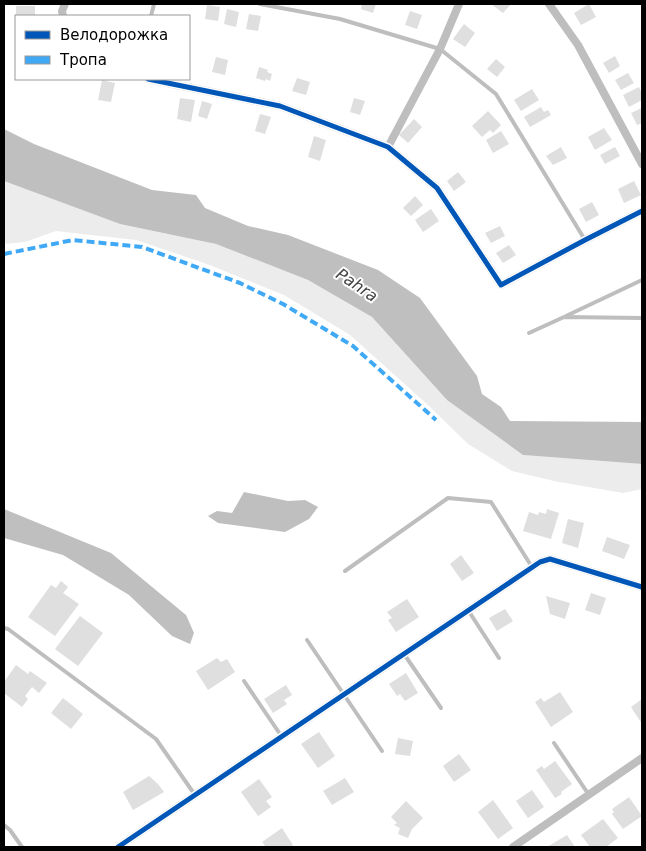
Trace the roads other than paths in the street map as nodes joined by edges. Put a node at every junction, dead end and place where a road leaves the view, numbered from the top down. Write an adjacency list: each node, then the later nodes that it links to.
1 (260, 4): 4 (lane)
2 (459, 4): 4 (street)
3 (549, 4): 7 (street)
4 (440, 49): 6 (street); 9 (lane)
5 (153, 80): 6 (street)
6 (388, 147): 9 (street)
7 (642, 164)
8 (642, 211): 9 (street)
9 (585, 240)
10 (642, 280): 11 (lane)
11 (564, 317): 12 (lane); 13 (lane)
12 (642, 318)
13 (529, 332)
14 (532, 567): 15 (lane); 16 (street); 17 (street)
15 (345, 571)
16 (642, 587)
17 (468, 610): 20 (street); 21 (lane)
18 (4, 628): 29 (lane)
19 (307, 640): 23 (lane)
20 (404, 654): 23 (street); 24 (lane)
21 (499, 658)
22 (244, 680): 25 (lane)
23 (344, 695): 25 (street); 27 (lane)
24 (441, 708)
25 (282, 737): 29 (street)
26 (554, 743): 30 (lane)
27 (382, 751)
28 (642, 758): 30 (street)
29 (195, 795): 33 (street)
30 (589, 795): 34 (street)
31 (4, 825): 32 (lane)
32 (22, 847)
33 (118, 847)
34 (512, 847)

